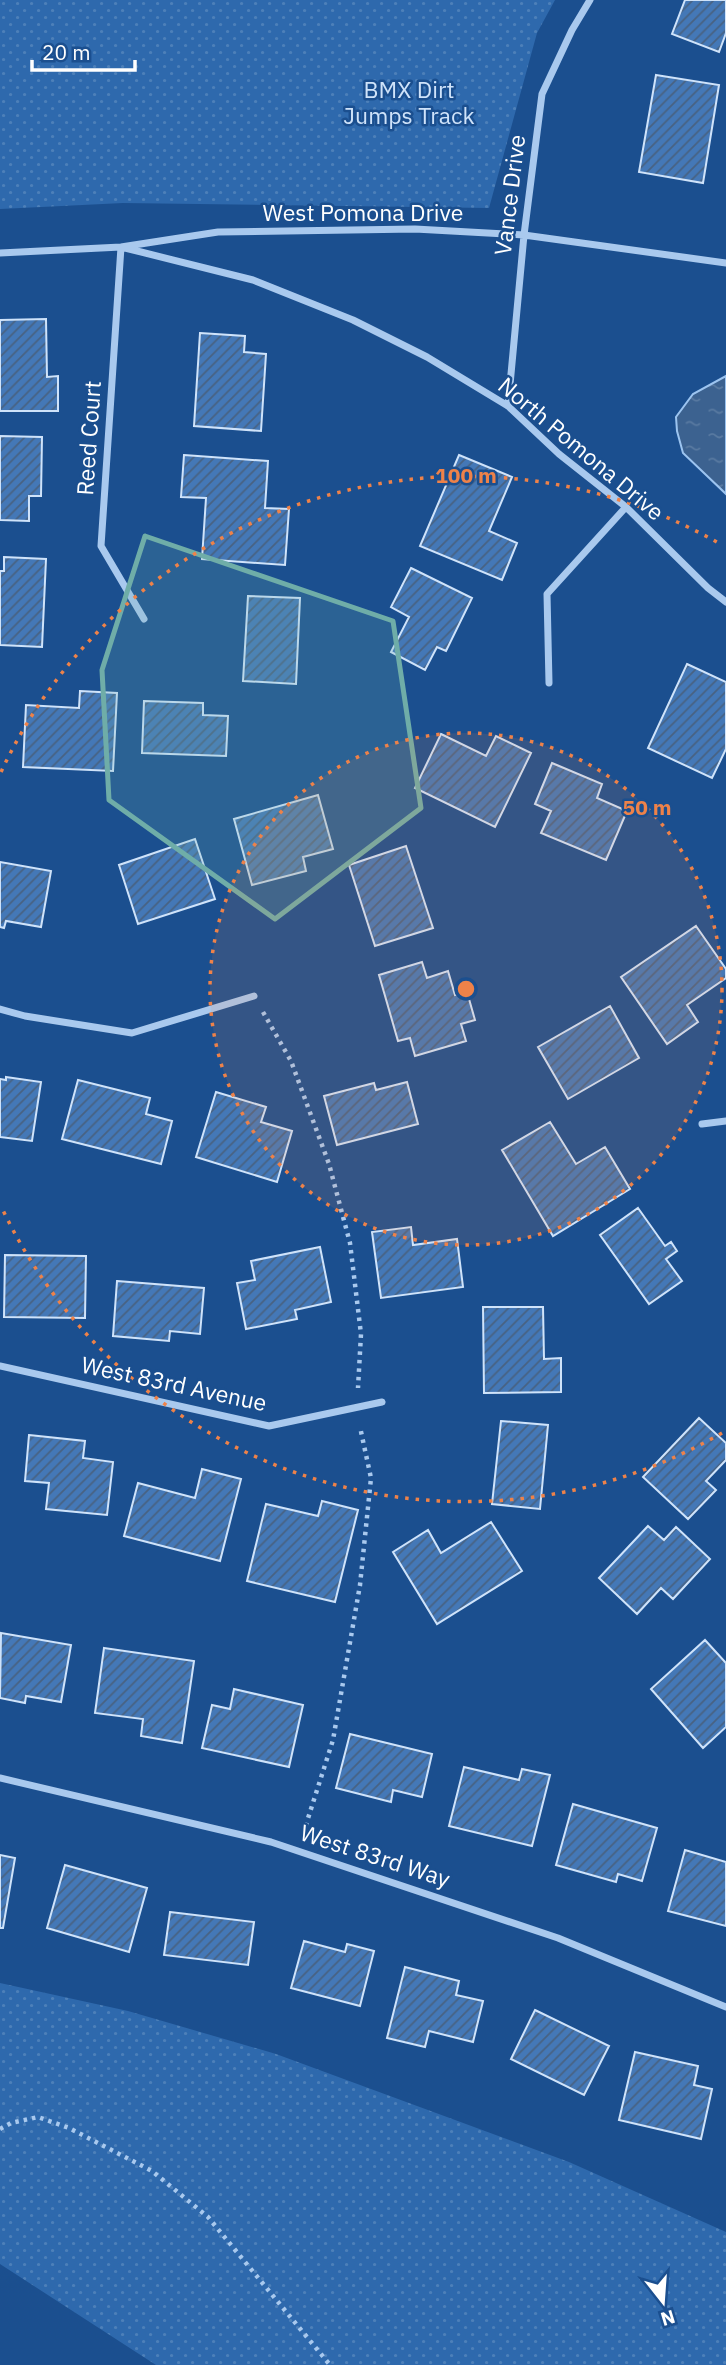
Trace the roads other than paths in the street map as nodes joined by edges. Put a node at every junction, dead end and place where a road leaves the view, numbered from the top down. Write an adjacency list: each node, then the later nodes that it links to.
1 (590, 0): 2 (street, Vance Drive)
2 (524, 235): 3 (street, West Pomona Drive); 5 (street, West Pomona Drive); 6 (street, Vance Drive)
3 (121, 247): 4 (street, West Pomona Drive); 6 (street, North Pomona Drive); 9 (street, Reed Court)
4 (0, 253)
5 (726, 263)
6 (508, 406): 7 (street, North Pomona Drive)
7 (626, 507): 8 (street, North Pomona Drive); 10 (street)
8 (726, 602)
9 (144, 619)
10 (549, 683)
11 (254, 996): 12 (street)
12 (0, 1009)
13 (726, 1121): 14 (street)
14 (702, 1124)
15 (0, 1366): 16 (street, West 83rd Avenue)
16 (382, 1402)
17 (0, 1778): 18 (street, West 83rd Way)
18 (726, 2007)

